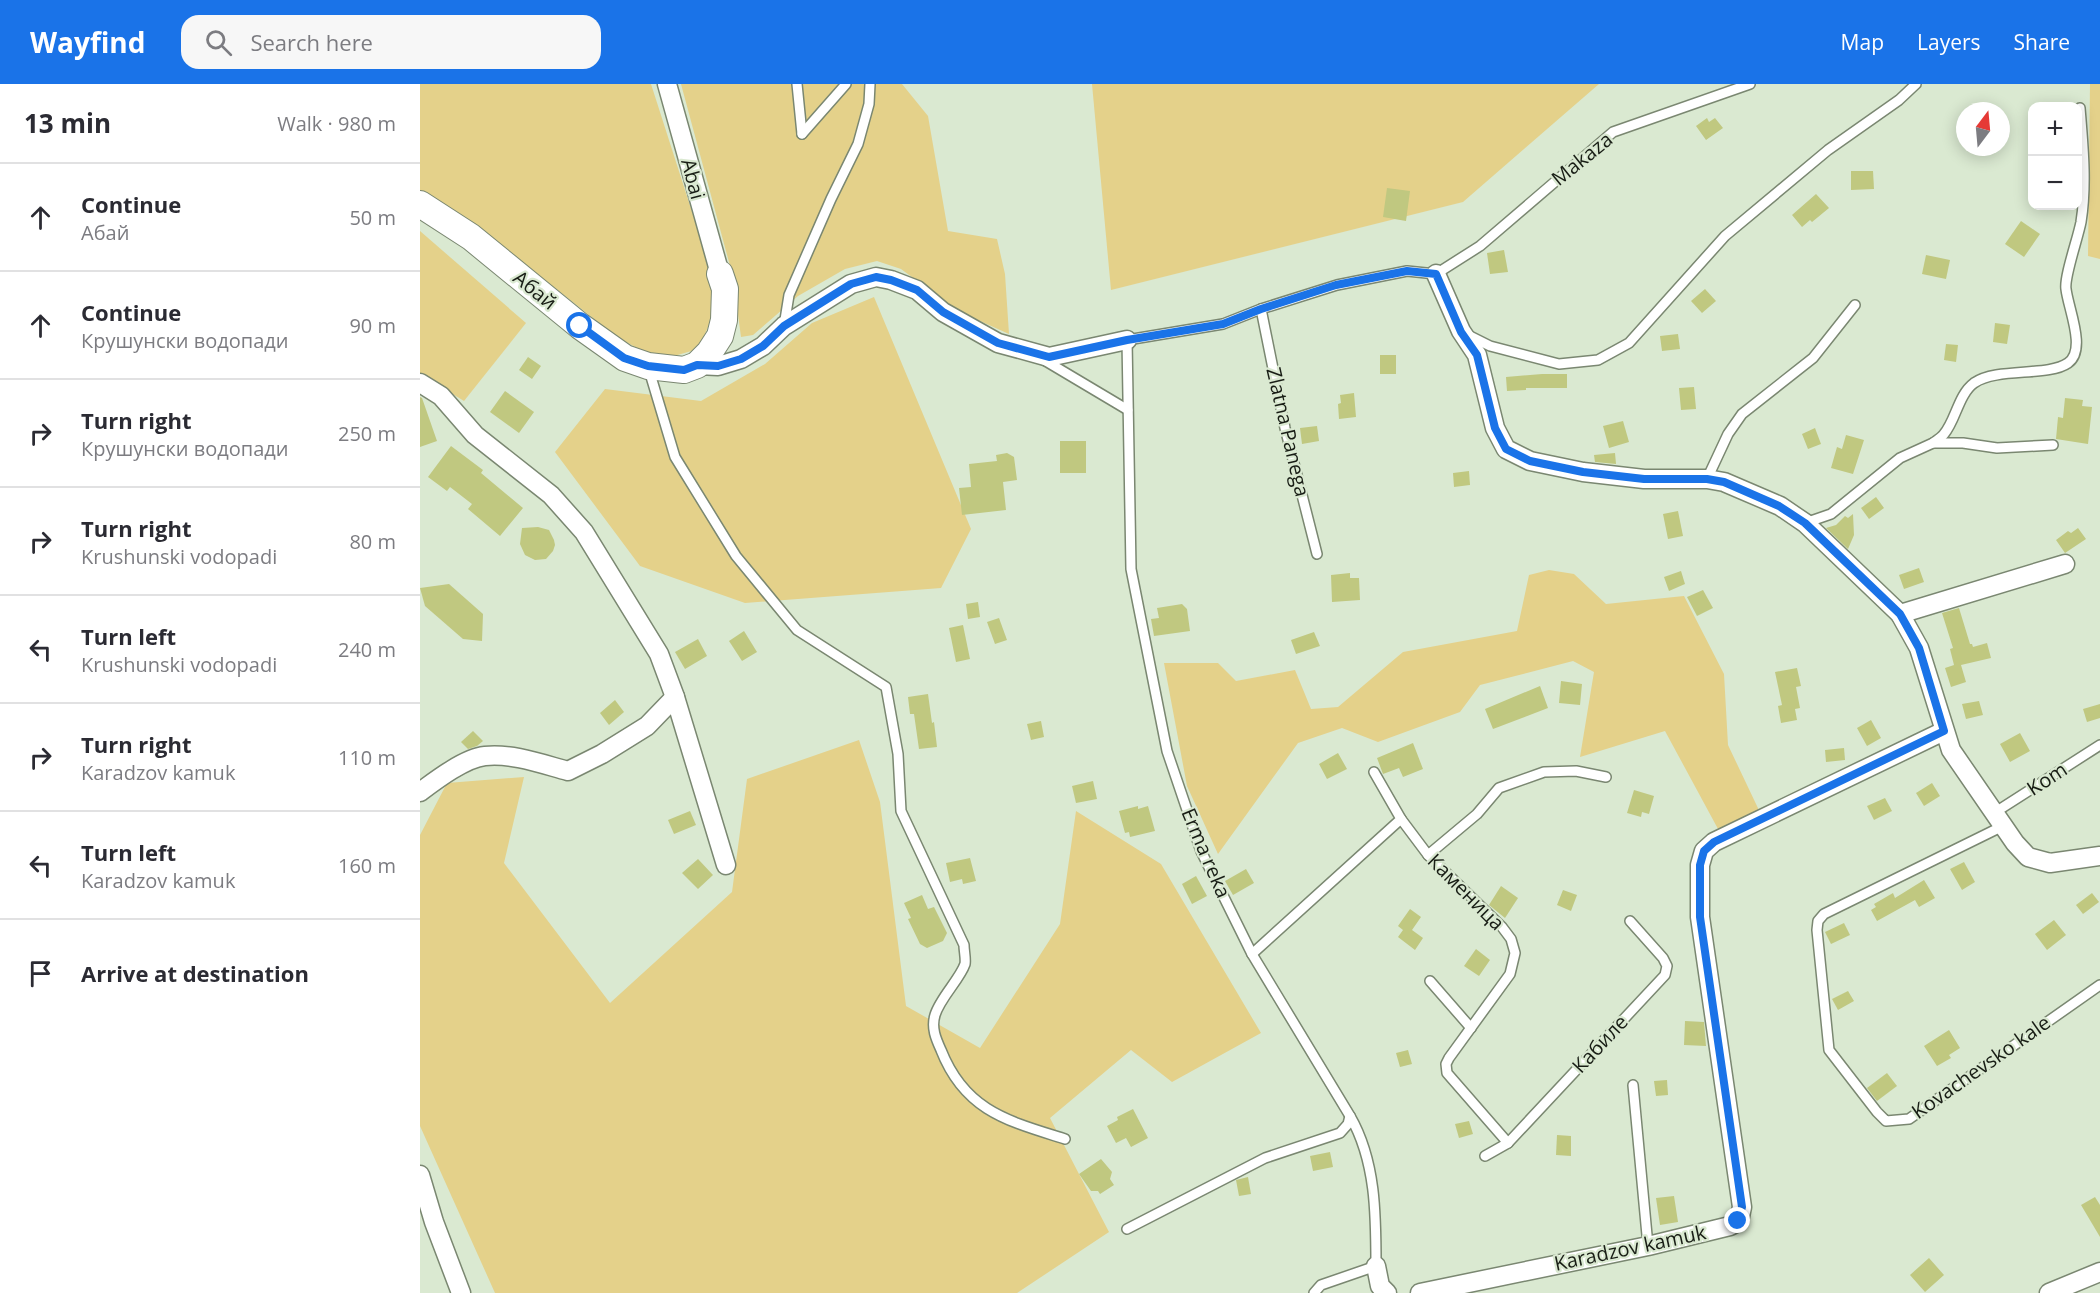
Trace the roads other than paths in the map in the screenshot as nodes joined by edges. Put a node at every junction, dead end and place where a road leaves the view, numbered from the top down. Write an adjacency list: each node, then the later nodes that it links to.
1 (667, 84): 9 (street, Abai)
2 (797, 84): 3 (lane)
3 (846, 84)
4 (870, 84): 13 (lane)
5 (1750, 84): 10 (lane, Makaza)
6 (1916, 84): 14 (lane)
7 (2082, 148): 21 (lane)
8 (420, 204): 18 (street, Абай)
9 (720, 274): 17 (street)
10 (1436, 274): 12 (lane); 14 (street)
11 (1855, 305): 23 (lane)
12 (1261, 309): 15 (lane); 25 (lane, Zlatna Panega)
13 (784, 326): 16 (street); 17 (street)
14 (1461, 332): 23 (street)
15 (1127, 340): 16 (street); 20 (lane, Erma reka)
16 (1032, 352): 20 (lane)
17 (697, 365): 18 (street, Абай)
18 (648, 366): 46 (lane)
19 (420, 384): 28 (street)
20 (1128, 410): 40 (lane, Erma reka)
21 (1933, 443): 22 (lane); 24 (lane)
22 (2053, 445)
23 (1707, 479): 24 (street)
24 (1805, 523): 27 (street)
25 (1317, 554)
26 (2065, 564): 27 (street)
27 (1900, 614): 29 (street)
28 (675, 697): 33 (street); 38 (street)
29 (1944, 731): 35 (street); 51 (street, Karadzov kamuk)
30 (2100, 746): 35 (lane, Kom)
31 (1374, 772): 34 (lane, Каменица)
32 (1606, 777): 36 (lane)
33 (420, 792)
34 (1401, 819): 36 (lane, Каменица); 40 (lane)
35 (1999, 820): 37 (street); 42 (lane, Kovachevsko kale)
36 (1428, 855): 43 (lane, Каменица)
37 (2100, 856)
38 (726, 865)
39 (1630, 921): 47 (lane, Кабиле)
40 (1252, 954): 45 (lane, Erma reka)
41 (1430, 981): 43 (lane)
42 (2100, 985)
43 (1471, 1028): 47 (lane, Каменица)
44 (1633, 1085): 51 (lane)
45 (1350, 1116): 50 (lane); 52 (lane, Erma reka)
46 (1065, 1139)
47 (1508, 1143): 48 (lane, Кабиле)
48 (1485, 1156)
49 (420, 1175): 54 (street)
50 (1127, 1229)
51 (1648, 1246): 57 (street, Karadzov kamuk)
52 (1376, 1266): 55 (lane); 56 (street)
53 (2100, 1272): 58 (street)
54 (460, 1293)
55 (1314, 1293)
56 (1387, 1293)
57 (1420, 1293)
58 (2049, 1293)

